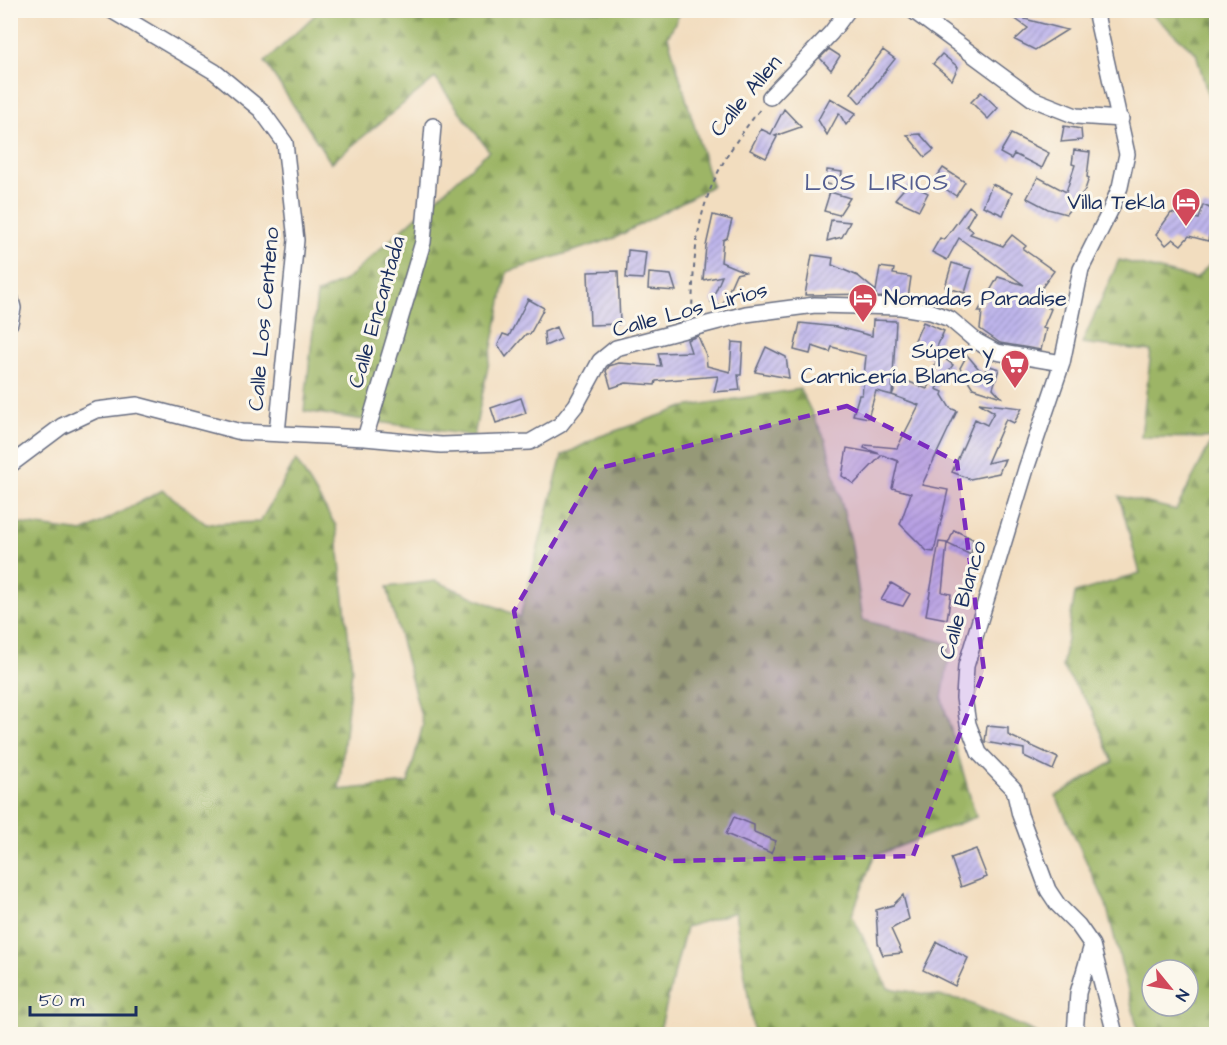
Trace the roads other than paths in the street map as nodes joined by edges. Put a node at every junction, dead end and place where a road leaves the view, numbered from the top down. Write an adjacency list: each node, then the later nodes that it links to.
1 (111, 10): 11 (street, Calle Los Centeno)
2 (848, 10): 5 (street, Calle Allen)
3 (912, 10): 6 (street)
4 (1095, 10): 6 (street)
5 (770, 97)
6 (1121, 119): 10 (street)
7 (433, 126): 12 (street, Calle Encantada)
8 (10, 296): 9 (street)
9 (10, 323)
10 (1062, 363): 12 (street, Calle Los Lirios); 14 (street, Calle Blanco)
11 (278, 433): 12 (street, Calle Los Lirios); 13 (street, Calle Los Lirios)
12 (365, 438)
13 (10, 465)
14 (1092, 945): 15 (street); 16 (street, Calle Blanco)
15 (1075, 1035)
16 (1115, 1035)

